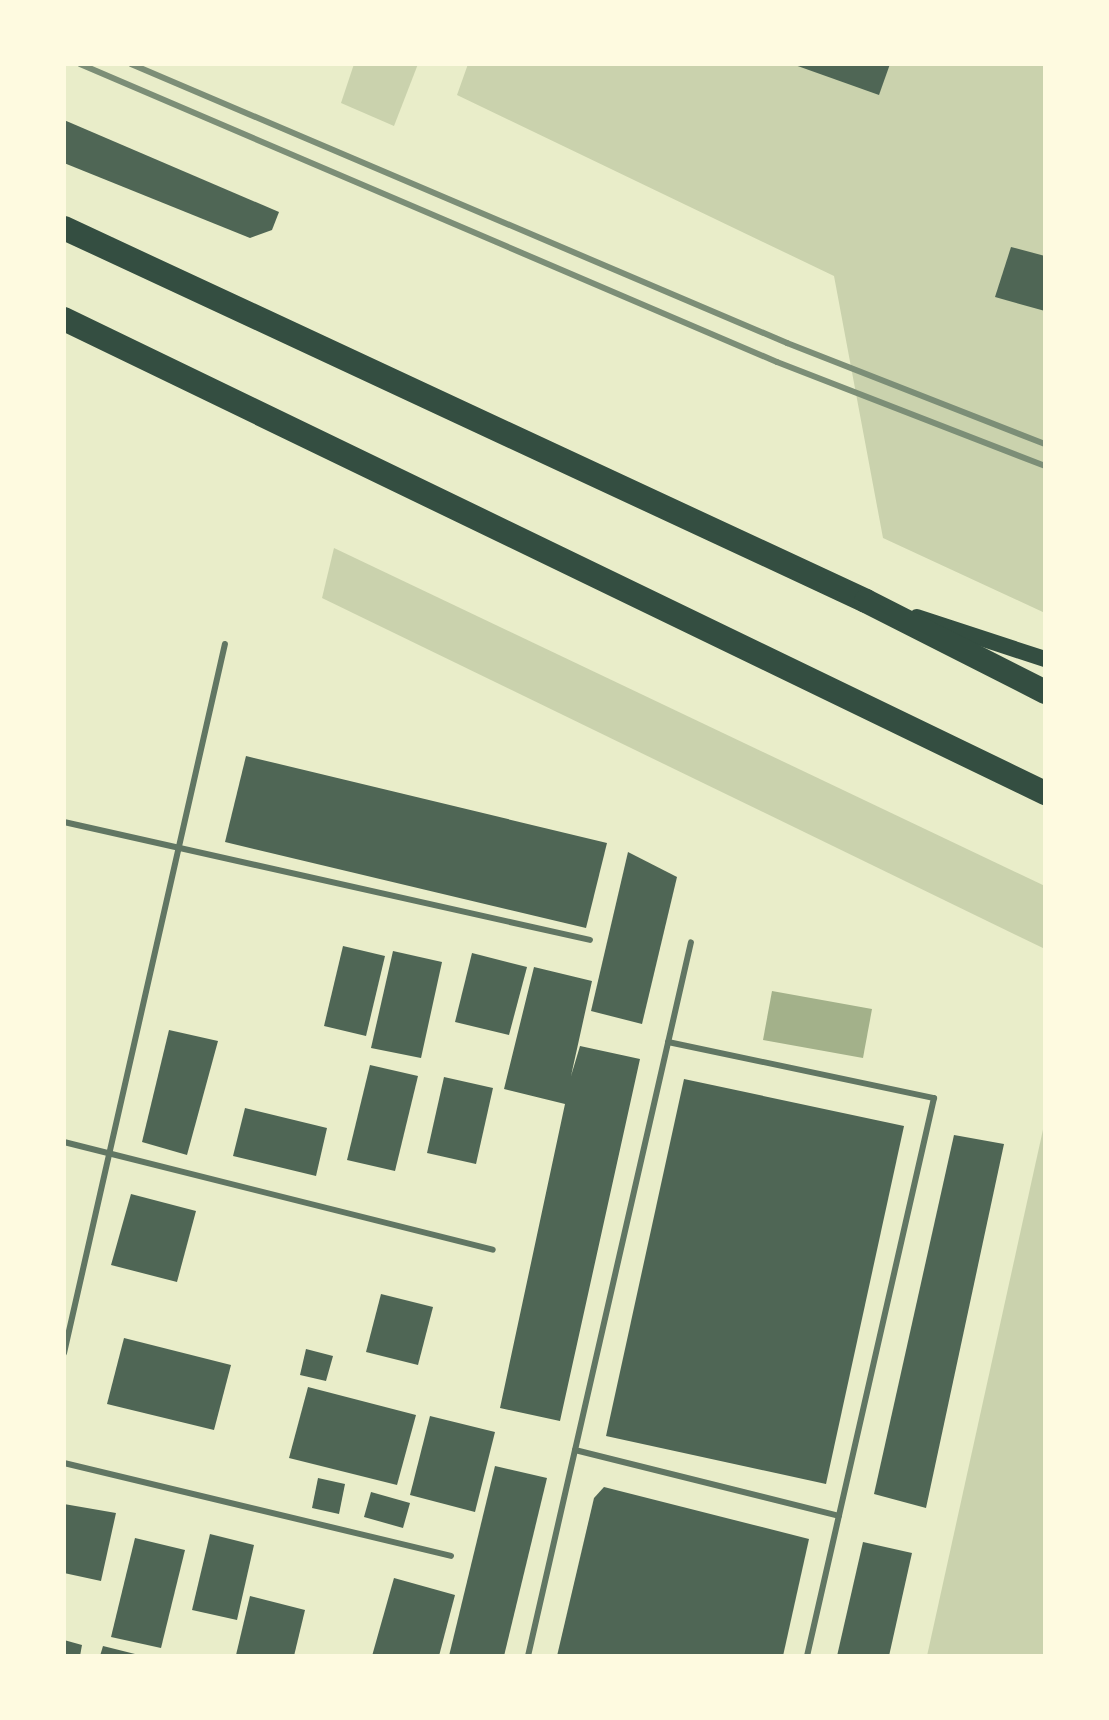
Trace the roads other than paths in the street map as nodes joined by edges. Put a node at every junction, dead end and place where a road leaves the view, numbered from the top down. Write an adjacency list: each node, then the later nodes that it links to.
1 (64, 228): 3 (highway)
2 (64, 319): 7 (highway)
3 (866, 601): 5 (main road); 6 (highway)
4 (225, 644): 9 (lane)
5 (1045, 659)
6 (1045, 692)
7 (1045, 793)
8 (64, 822): 9 (lane)
9 (178, 850): 10 (lane); 14 (lane)
10 (590, 940)
11 (691, 942): 12 (lane)
12 (668, 1042): 17 (lane); 19 (lane)
13 (64, 1142): 14 (lane)
14 (109, 1153): 15 (lane); 16 (lane)
15 (493, 1250)
16 (64, 1353)
17 (575, 1450): 19 (lane); 21 (lane)
18 (64, 1463): 20 (lane)
19 (839, 1516): 22 (lane)
20 (451, 1556)
21 (528, 1656)
22 (807, 1656)

